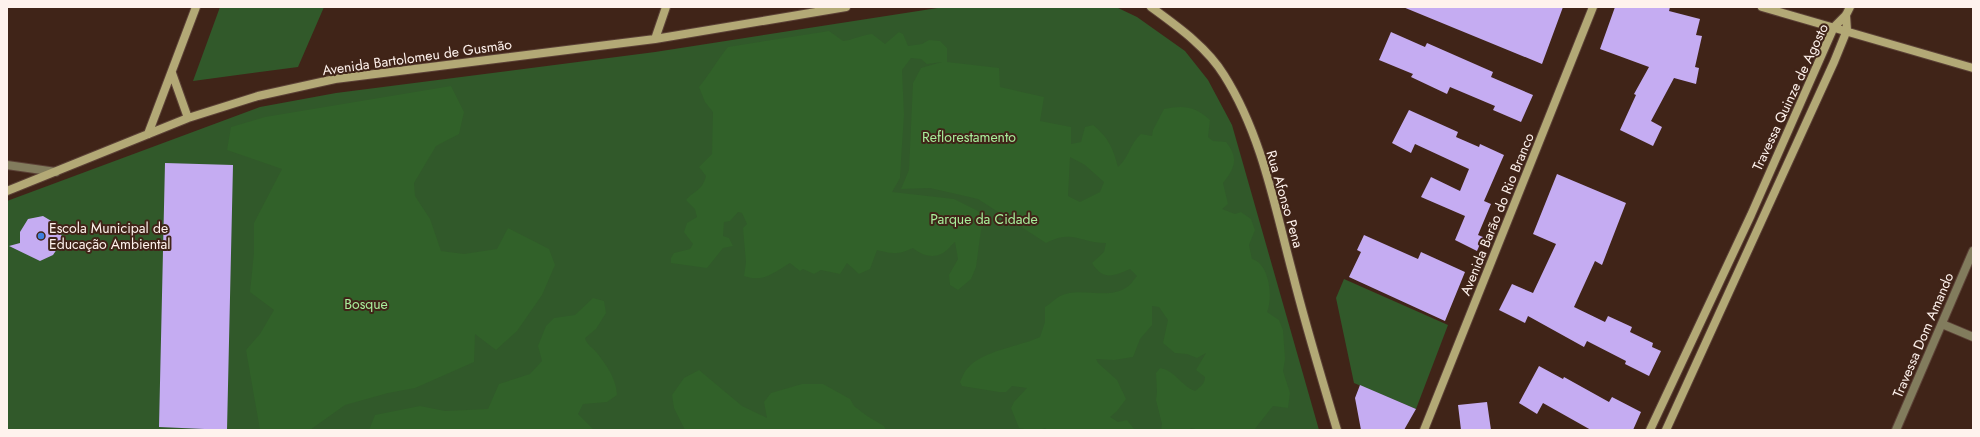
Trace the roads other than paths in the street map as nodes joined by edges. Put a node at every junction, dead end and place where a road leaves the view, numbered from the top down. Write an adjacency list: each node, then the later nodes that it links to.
1 (196, 7): 12 (street)
2 (666, 7): 10 (street)
3 (846, 7): 10 (street, Avenida Bartolomeu de Gusmão)
4 (1151, 7): 25 (street, Rua Afonso Pena)
5 (1593, 7): 26 (street, Avenida Barão do Rio Branco)
6 (1762, 7): 8 (street)
7 (1848, 11): 8 (street, Travessa Quinze de Agosto); 9 (street, Travessa Quinze de Agosto)
8 (1834, 27): 9 (street); 18 (street, Travessa Quinze de Agosto)
9 (1847, 30): 11 (street); 19 (street, Travessa Quinze de Agosto)
10 (655, 39): 13 (street, Avenida Bartolomeu de Gusmão)
11 (1973, 68)
12 (172, 73): 13 (street); 14 (street)
13 (188, 118): 14 (street, Avenida Bartolomeu de Gusmão)
14 (148, 134): 16 (street, Avenida Bartolomeu de Gusmão)
15 (7, 165): 16 (street)
16 (56, 172): 17 (street, Avenida Bartolomeu de Gusmão)
17 (7, 191)
18 (1751, 215): 19 (street); 22 (street, Travessa Quinze de Agosto)
19 (1763, 220): 23 (street, Travessa Quinze de Agosto)
20 (1973, 251): 21 (street, Travessa Dom Amando)
21 (1942, 324): 24 (street); 29 (street, Travessa Dom Amando)
22 (1699, 325): 23 (street); 27 (street, Travessa Quinze de Agosto)
23 (1712, 331): 28 (street, Travessa Quinze de Agosto)
24 (1973, 337)
25 (1338, 430)
26 (1424, 430)
27 (1650, 430)
28 (1666, 430)
29 (1896, 430)

